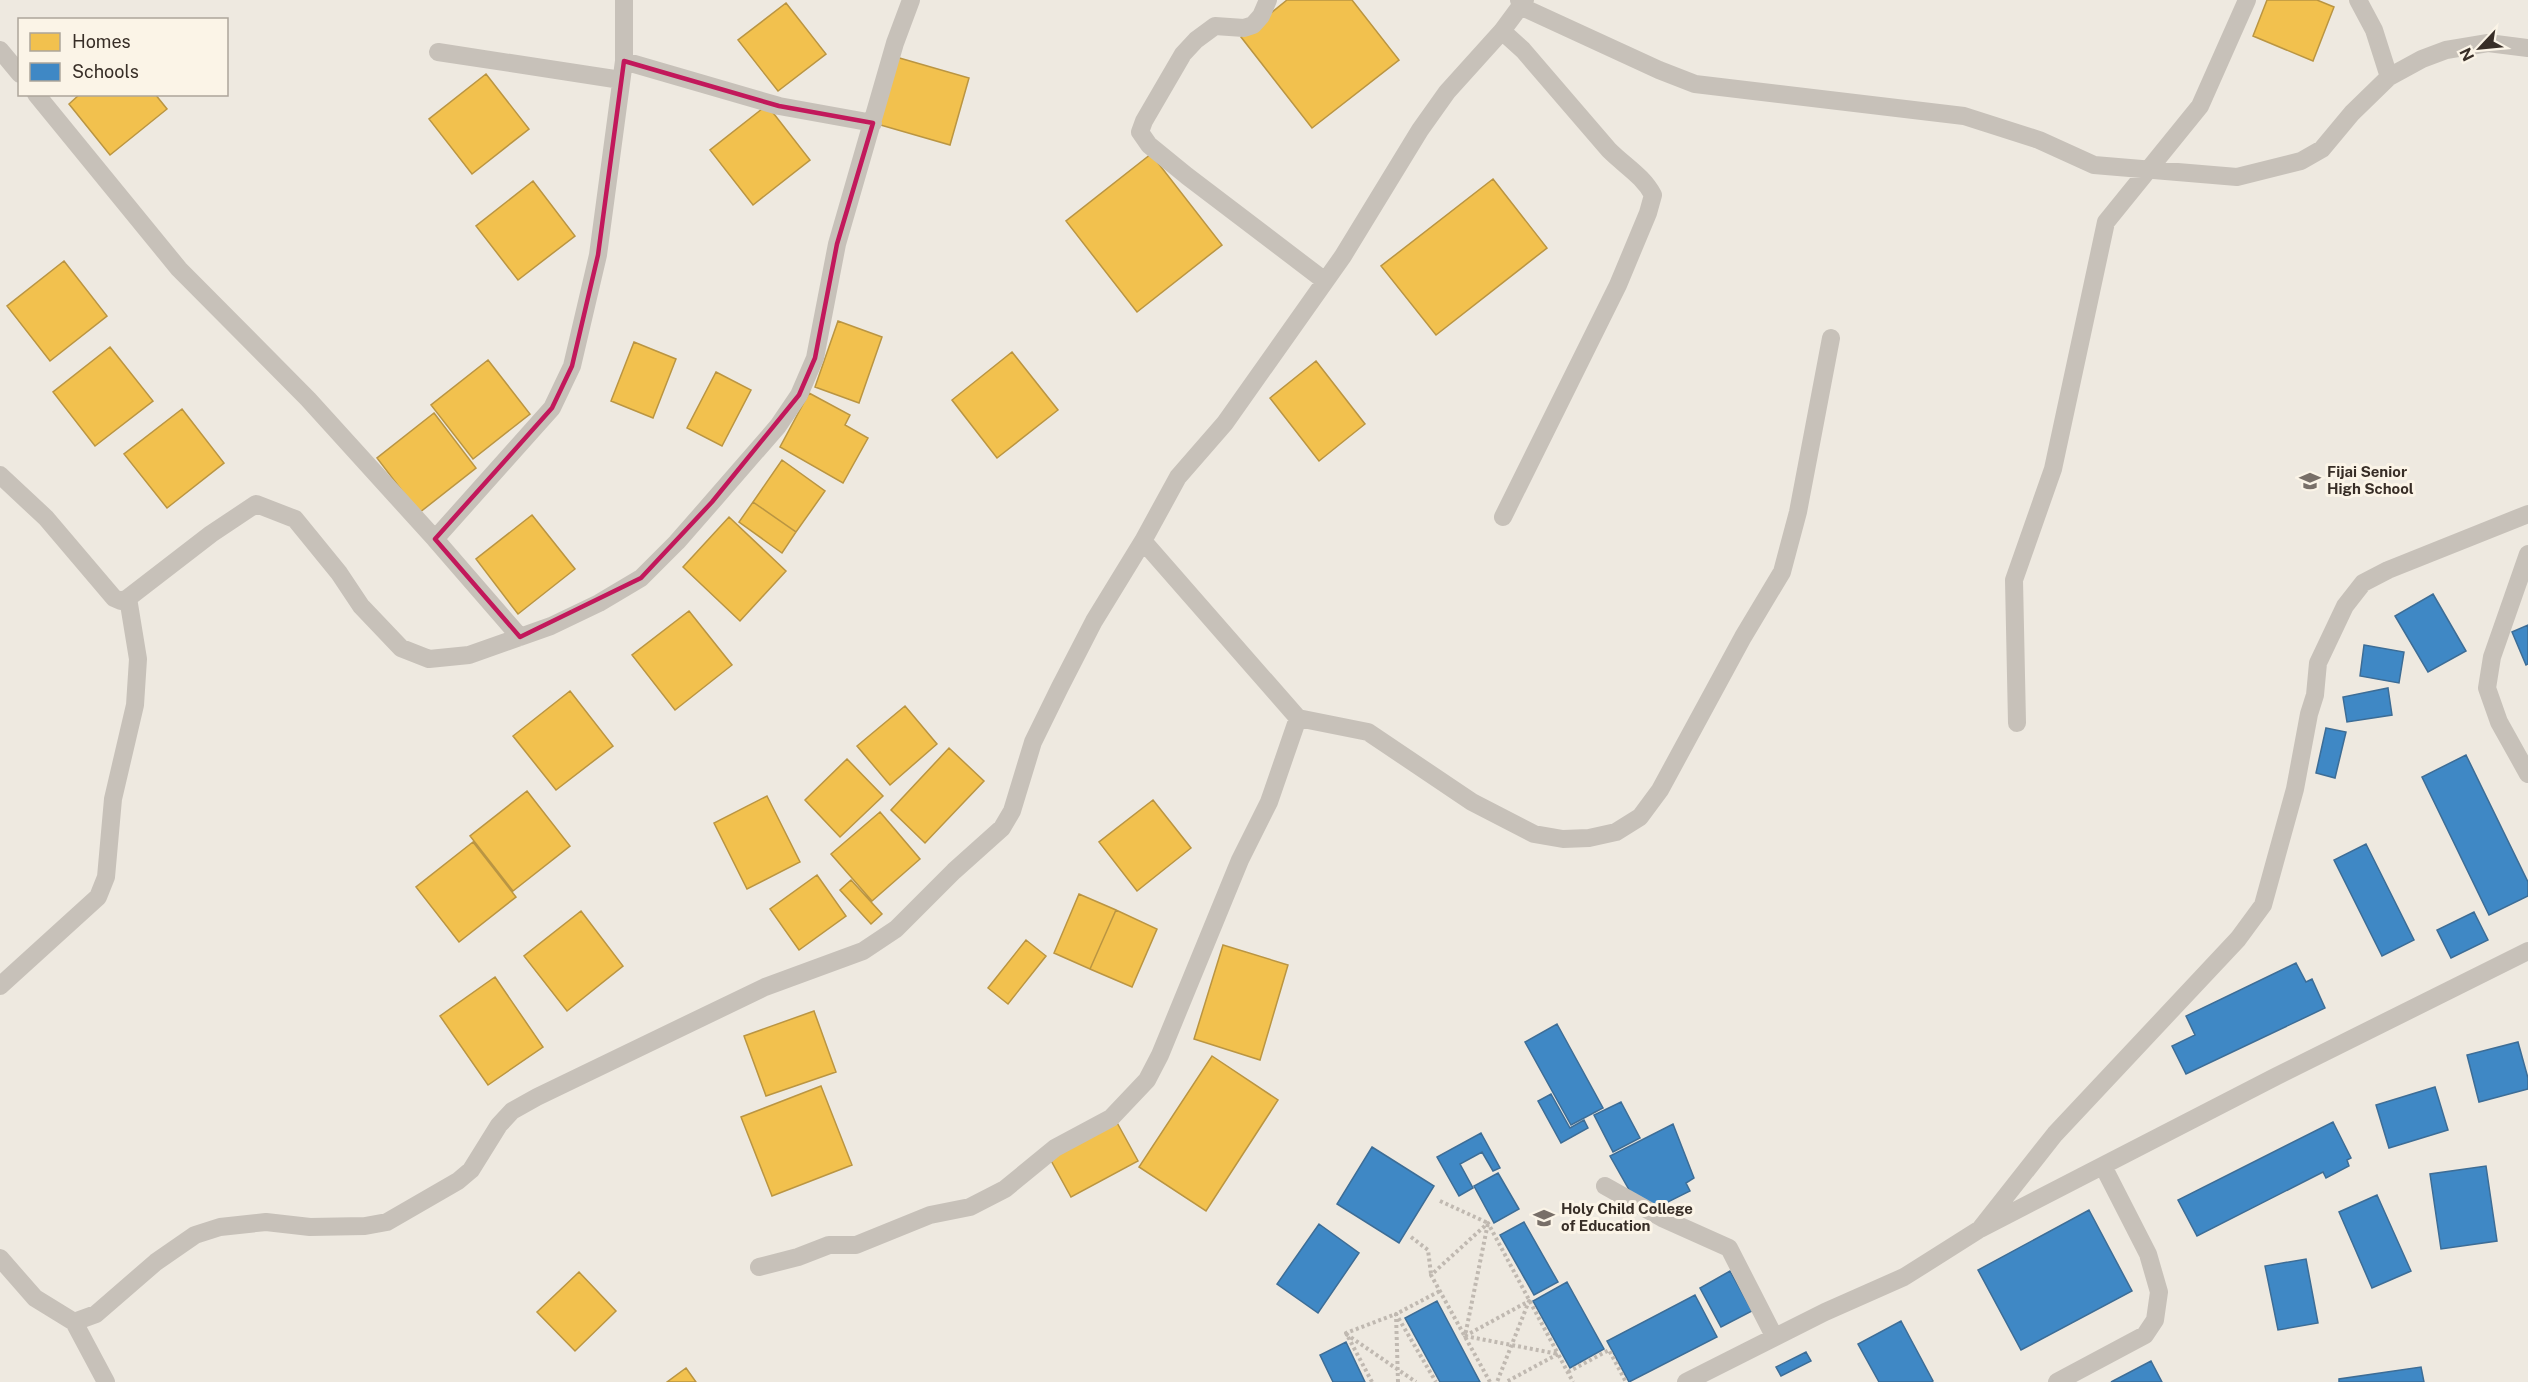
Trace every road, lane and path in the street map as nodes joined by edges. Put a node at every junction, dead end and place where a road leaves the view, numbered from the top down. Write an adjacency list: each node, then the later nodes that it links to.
1 (624, 0): 11 (street)
2 (911, 0): 16 (street)
3 (1268, 0): 18 (street)
4 (2247, 0): 17 (street)
5 (2358, 0): 13 (street)
6 (1522, 2): 7 (street); 17 (street)
7 (1502, 31): 18 (street); 22 (street)
8 (2528, 48): 13 (street)
9 (0, 50): 12 (street)
10 (438, 52): 14 (street)
11 (624, 61): 14 (street); 16 (street)
12 (18, 72)
13 (2389, 77): 17 (street)
14 (621, 80): 23 (street)
15 (38, 96): 23 (street)
16 (873, 123): 27 (street)
17 (2150, 170): 29 (street)
18 (1325, 281): 24 (street)
19 (1831, 338): 28 (street)
20 (0, 475): 26 (street)
21 (2528, 514): 37 (street)
22 (1503, 517)
23 (435, 539): 27 (street)
24 (1143, 542): 28 (street); 45 (street)
25 (2528, 554): 30 (street)
26 (128, 598): 27 (street); 32 (street)
27 (520, 637)
28 (1298, 718): 40 (street)
29 (2017, 723)
30 (2528, 774)
31 (2528, 951): 33 (street)
32 (0, 986)
33 (2103, 1166): 37 (street); 64 (street)
34 (1605, 1186): 48 (street)
35 (1440, 1202): 36 (path)
36 (1488, 1223): 41 (path); 43 (path); 47 (path)
37 (1980, 1229): 48 (street)
38 (1411, 1237): 41 (path)
39 (0, 1258): 45 (street)
40 (759, 1267)
41 (1431, 1275): 42 (path)
42 (1440, 1291): 44 (path); 47 (path)
43 (1529, 1301): 47 (path); 49 (path); 50 (path)
44 (1396, 1314): 46 (path); 51 (path); 57 (path)
45 (74, 1322): 53 (street)
46 (1346, 1333): 51 (path); 54 (path)
47 (1465, 1336): 49 (path); 58 (path)
48 (1774, 1336): 63 (street)
49 (1511, 1345): 50 (path); 59 (path)
50 (1558, 1354): 52 (path); 60 (path)
51 (1397, 1369): 55 (path); 56 (path)
52 (1568, 1372): 61 (path); 62 (path)
53 (106, 1382)
54 (1372, 1382)
55 (1398, 1382)
56 (1416, 1382)
57 (1436, 1382)
58 (1490, 1382)
59 (1497, 1382)
60 (1506, 1382)
61 (1573, 1382)
62 (1626, 1382)
63 (1686, 1382)
64 (2057, 1382)

